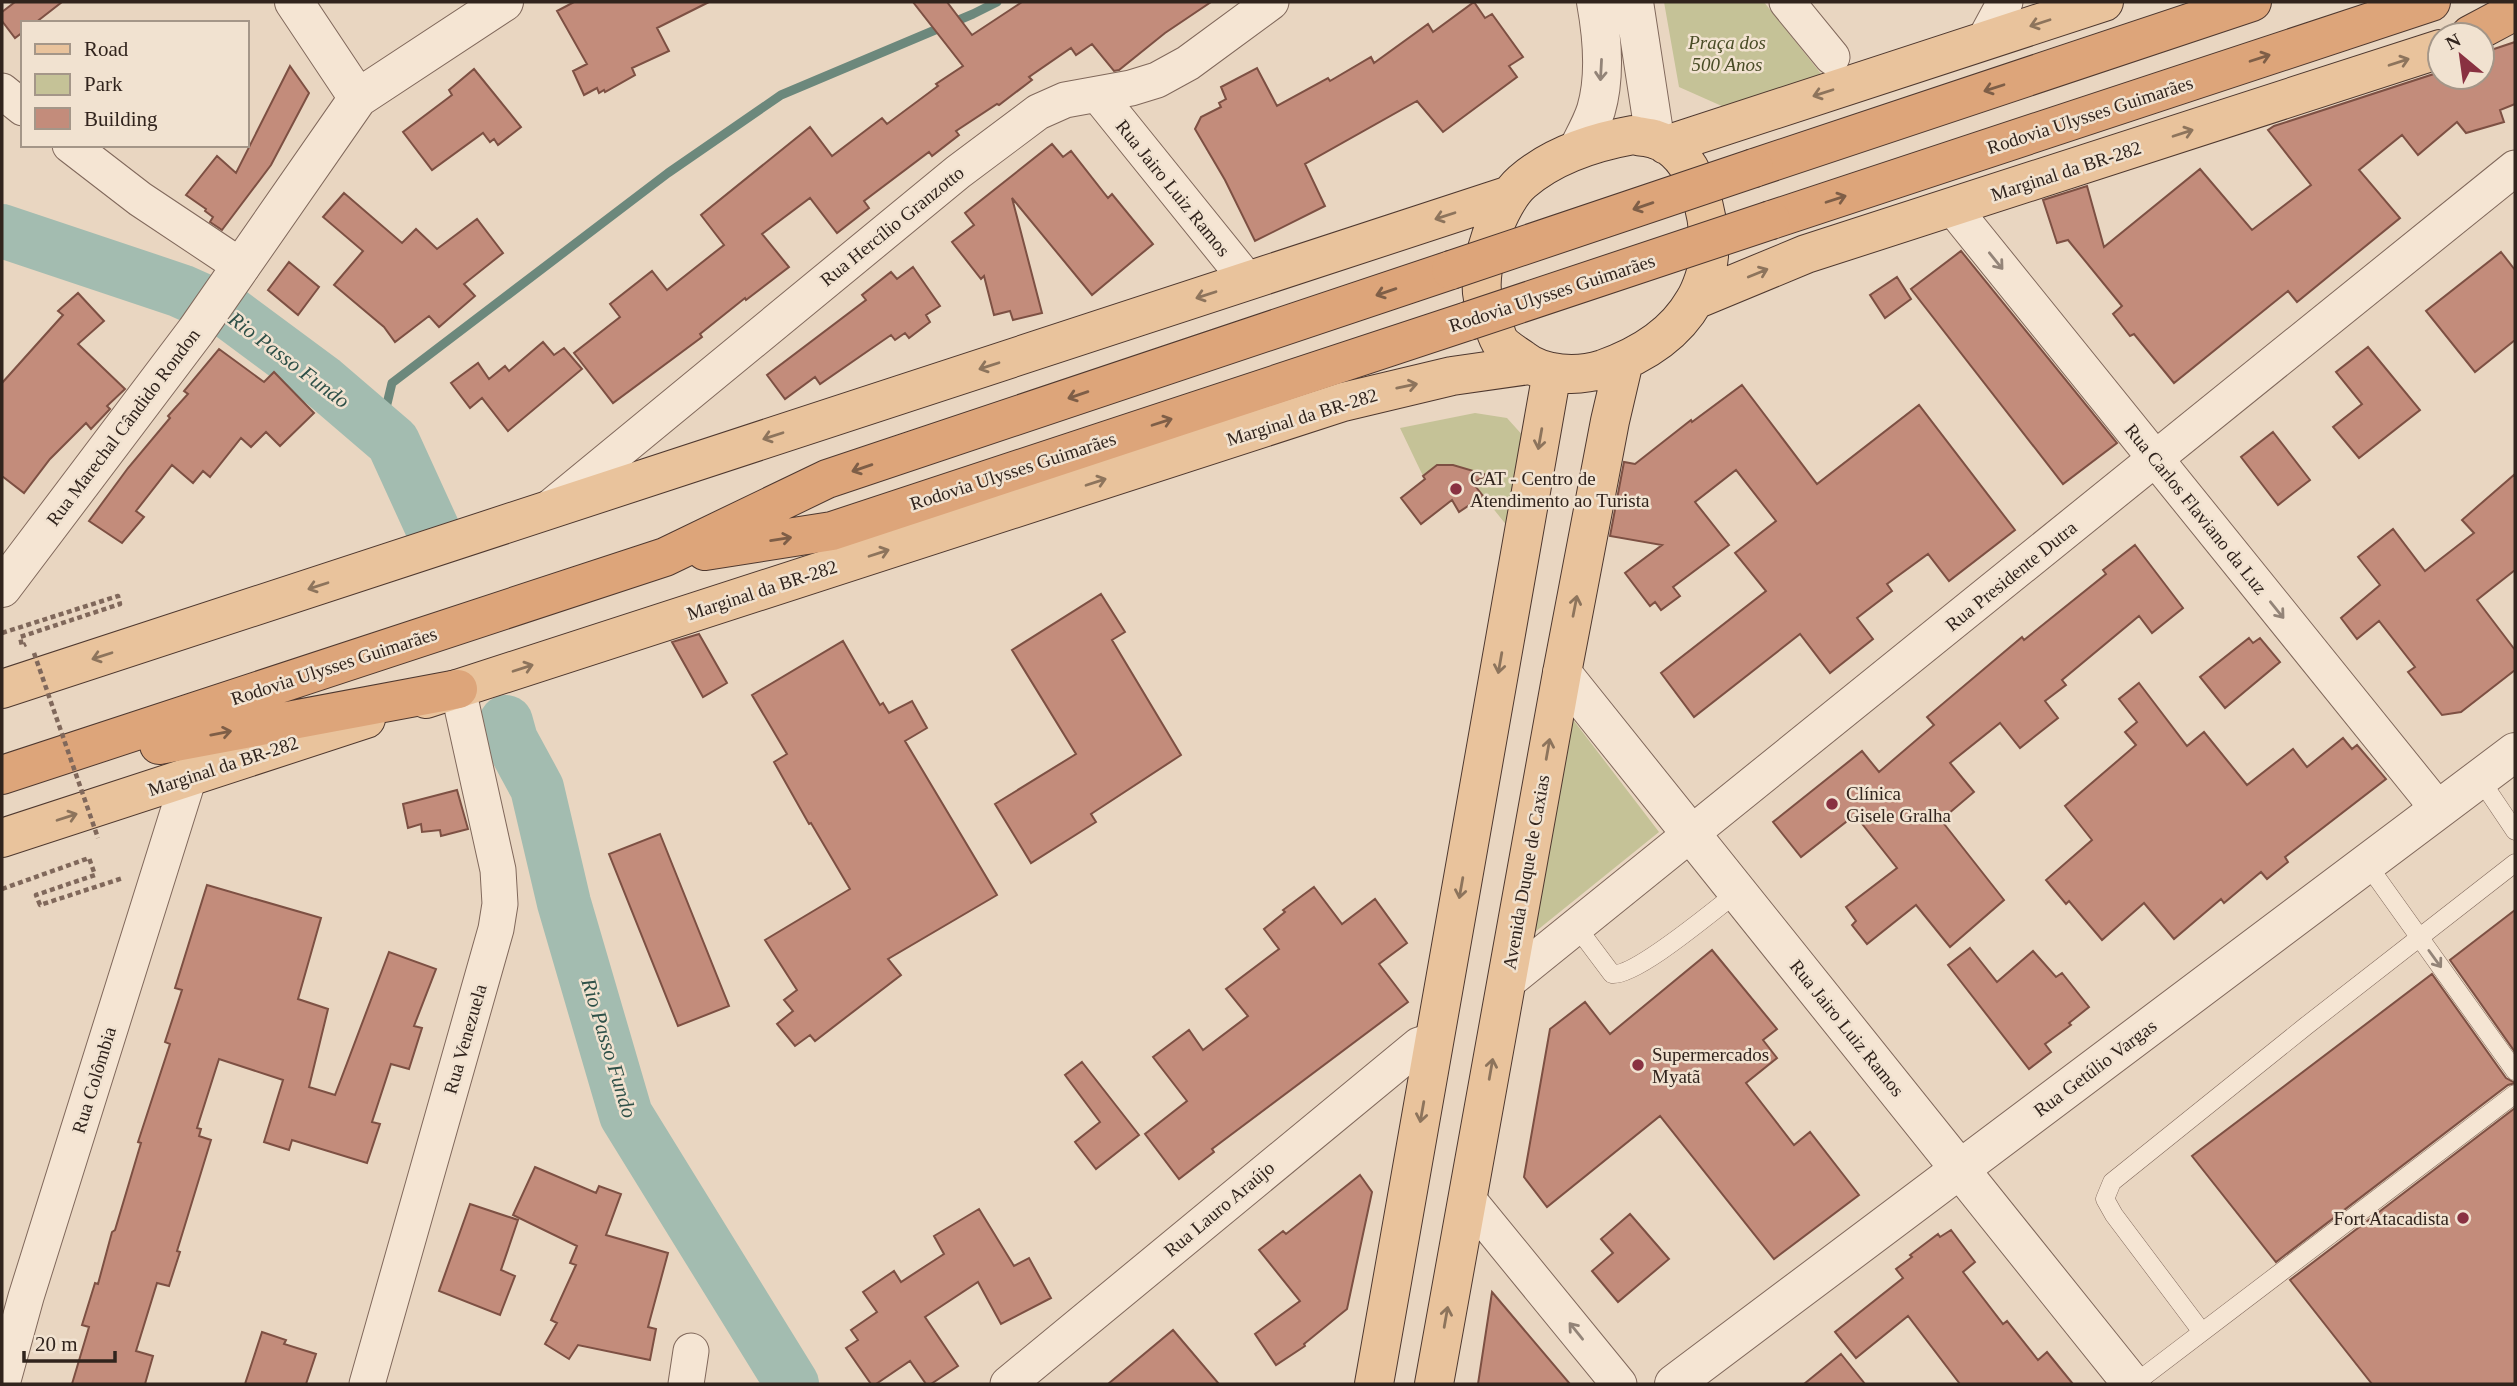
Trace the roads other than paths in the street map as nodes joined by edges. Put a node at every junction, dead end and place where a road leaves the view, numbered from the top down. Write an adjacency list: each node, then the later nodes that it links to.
1 (294, 2): 20 (street)
2 (504, 2): 20 (street, Rua Marechal Cândido Rondon)
3 (1272, 2): 19 (street, Rua Hercílio Granzotto)
4 (1596, 2): 24 (street, one-way to 24)
5 (1634, 2): 22 (street)
6 (1787, 2): 17 (street)
7 (2005, 2): 15 (street)
8 (2104, 2): 15 (main road, one-way to 15)
9 (2252, 2): 35 (highway, Rodovia Ulysses Guimarães, one-way to 35, bridge)
10 (2431, 2): 35 (highway, Rodovia Ulysses Guimarães, one-way to 10, bridge)
11 (2515, 11): 12 (highway)
12 (2496, 21)
13 (2515, 25): 14 (main road)
14 (2496, 31)
15 (1984, 41): 22 (main road, one-way to 22)
16 (2426, 54): 27 (main road, Marginal da BR-282, one-way to 16)
17 (1832, 57)
18 (2, 91): 21 (street)
19 (1098, 95): 29 (street, Rua Jairo Luiz Ramos); 34 (street, Rua Hercílio Granzotto)
20 (358, 98): 28 (street, Rua Marechal Cândido Rondon)
21 (21, 106)
22 (1661, 142): 24 (main road); 30 (main road)
23 (73, 147): 28 (street)
24 (1578, 149): 26 (main road)
25 (2515, 168): 33 (street, Rua Presidente Dutra)
26 (1510, 195): 29 (main road, one-way to 29); 32 (main road)
27 (1953, 208): 30 (main road, Marginal da BR-282, one-way to 27); 33 (street, Rua Carlos Flaviano da Luz, one-way to 33)
28 (234, 278): 36 (street, Rua Marechal Cândido Rondon)
29 (1248, 281): 34 (main road, one-way to 34)
30 (1695, 300): 31 (main road)
31 (1624, 361): 32 (main road); 37 (main road, Avenida Duque de Caxias, one-way to 31)
32 (1540, 369): 39 (main road, Marginal da BR-282, one-way to 32); 54 (main road, one-way to 54)
33 (2155, 459): 44 (street, Rua Carlos Flaviano da Luz, one-way to 44); 46 (street, Rua Presidente Dutra)
34 (546, 511): 38 (main road, one-way to 38)
35 (665, 557): 41 (highway, Rodovia Ulysses Guimarães)
36 (2, 587)
37 (1562, 673): 46 (street, Rua Jairo Luiz Ramos); 53 (main road, Avenida Duque de Caxias, one-way to 37)
38 (2, 689)
39 (458, 689): 41 (highway, one-way to 39); 42 (main road, Marginal da BR-282); 61 (street, Rua Venezuela)
40 (2515, 752): 43 (street, Rua Getúlio Vargas)
41 (5, 774)
42 (189, 777): 47 (main road, Marginal da BR-282, one-way to 42); 60 (street, Rua Colômbia)
43 (2480, 779): 44 (street, Rua Getúlio Vargas); 45 (lane)
44 (2439, 810): 49 (street, Rua Getúlio Vargas)
45 (2515, 831)
46 (1691, 834): 50 (street, Rua Jairo Luiz Ramos); 51 (street, Rua Presidente Dutra)
47 (2, 838)
48 (2515, 863): 52 (lane)
49 (2367, 864): 52 (lane); 57 (street, Rua Getúlio Vargas)
50 (1738, 892): 51 (lane); 57 (street, Rua Jairo Luiz Ramos)
51 (1576, 926): 53 (street, Rua Presidente Dutra)
52 (2419, 937): 55 (lane, one-way to 55); 59 (lane)
53 (1506, 983): 58 (main road, Avenida Duque de Caxias, one-way to 53)
54 (1434, 1040): 62 (street, Rua Lauro Araújo); 63 (main road, one-way to 63)
55 (2515, 1071)
56 (2515, 1094): 59 (lane)
57 (1960, 1169): 66 (street, Rua Getúlio Vargas); 67 (street, Rua Jairo Luiz Ramos)
58 (1467, 1198): 64 (main road, Avenida Duque de Caxias, one-way to 58); 65 (street, one-way to 58)
59 (2202, 1332): 67 (lane)
60 (2, 1384)
61 (367, 1384)
62 (1008, 1384)
63 (1374, 1384)
64 (1434, 1384)
65 (1619, 1384)
66 (1674, 1384)
67 (2133, 1384)

